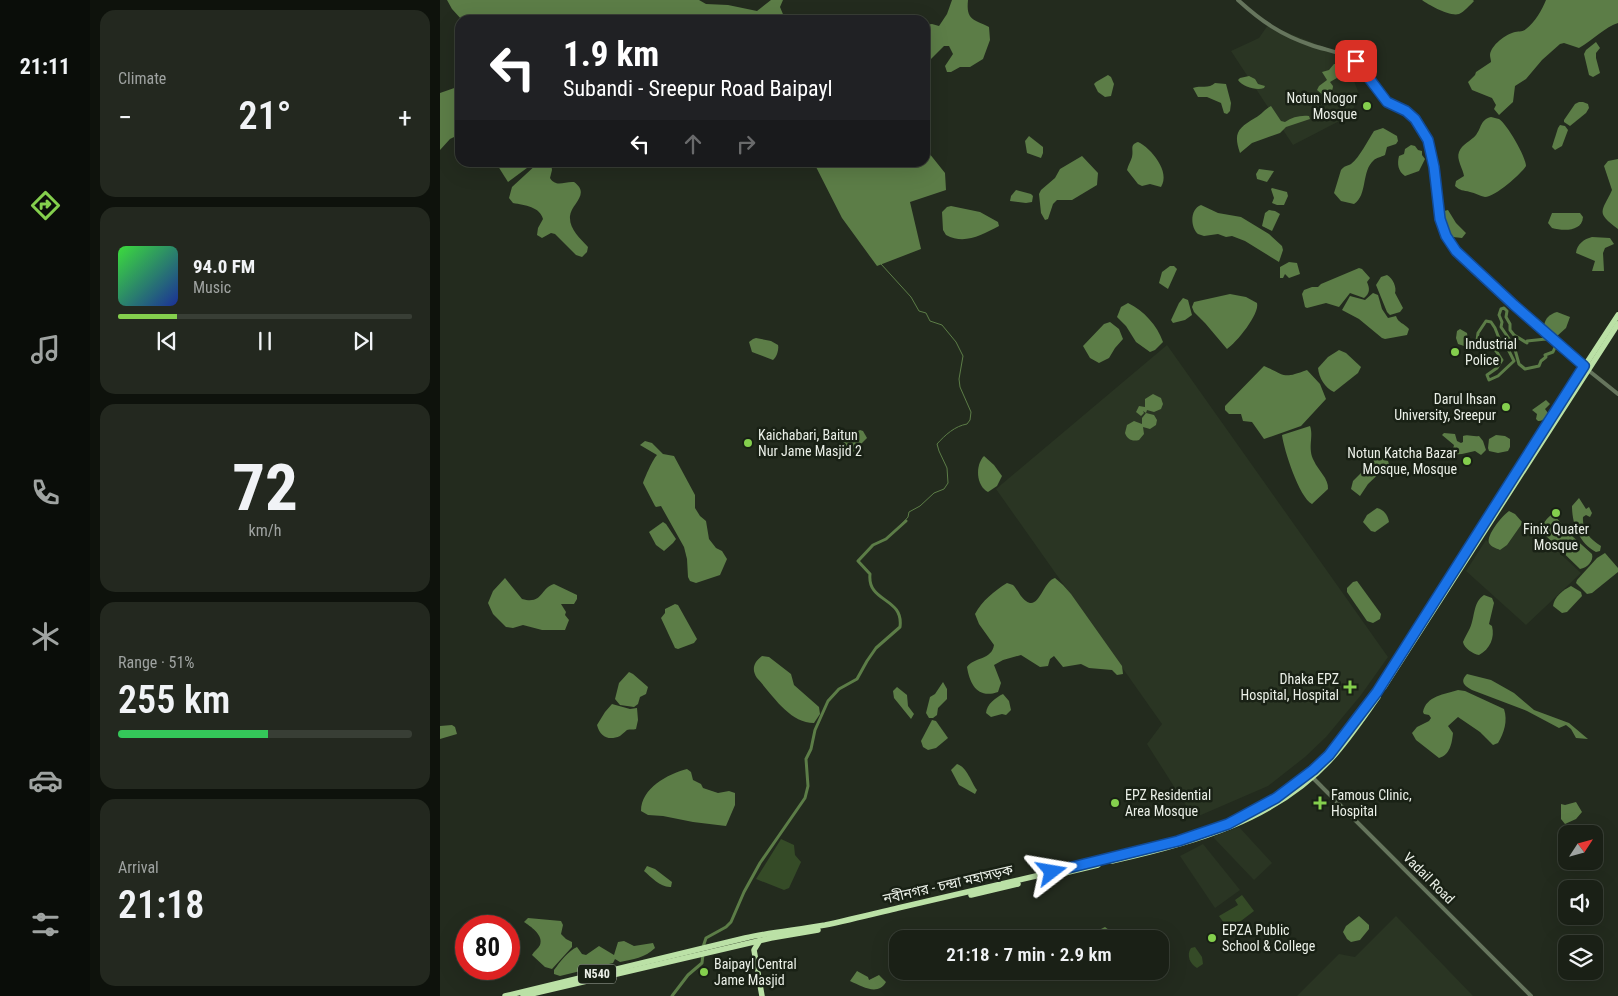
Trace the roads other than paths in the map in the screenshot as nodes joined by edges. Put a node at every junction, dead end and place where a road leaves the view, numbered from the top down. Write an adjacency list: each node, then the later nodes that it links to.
1 (1238, 0): 4 (street)
2 (1618, 315): 4 (highway, নবীনগর - চন্দ্রা মহাসড়ক / N540)
3 (1618, 324): 4 (highway, নবীনগর - চন্দ্রা মহাসড়ক / N540)
4 (1586, 368): 5 (street); 6 (highway, নবীনগর - চন্দ্রা মহাসড়ক / N540); 8 (highway, নবীনগর - চন্দ্রা মহাসড়ক / N540)
5 (1618, 394)
6 (1312, 777): 7 (highway, নবীনগর - চন্দ্রা মহাসড়ক / N540); 13 (street, Vadail Road)
7 (760, 940): 8 (highway, নবীনগর - চন্দ্রা মহাসড়ক / N540); 12 (highway)
8 (720, 947): 9 (highway, নবীনগর - চন্দ্রা মহাসড়ক / N540)
9 (689, 955): 10 (highway, নবীনগর - চন্দ্রা মহাসড়ক / N540); 11 (highway, নবীনগর - চন্দ্রা মহাসড়ক / N540)
10 (505, 996)
11 (523, 996)
12 (762, 996)
13 (1531, 996)

